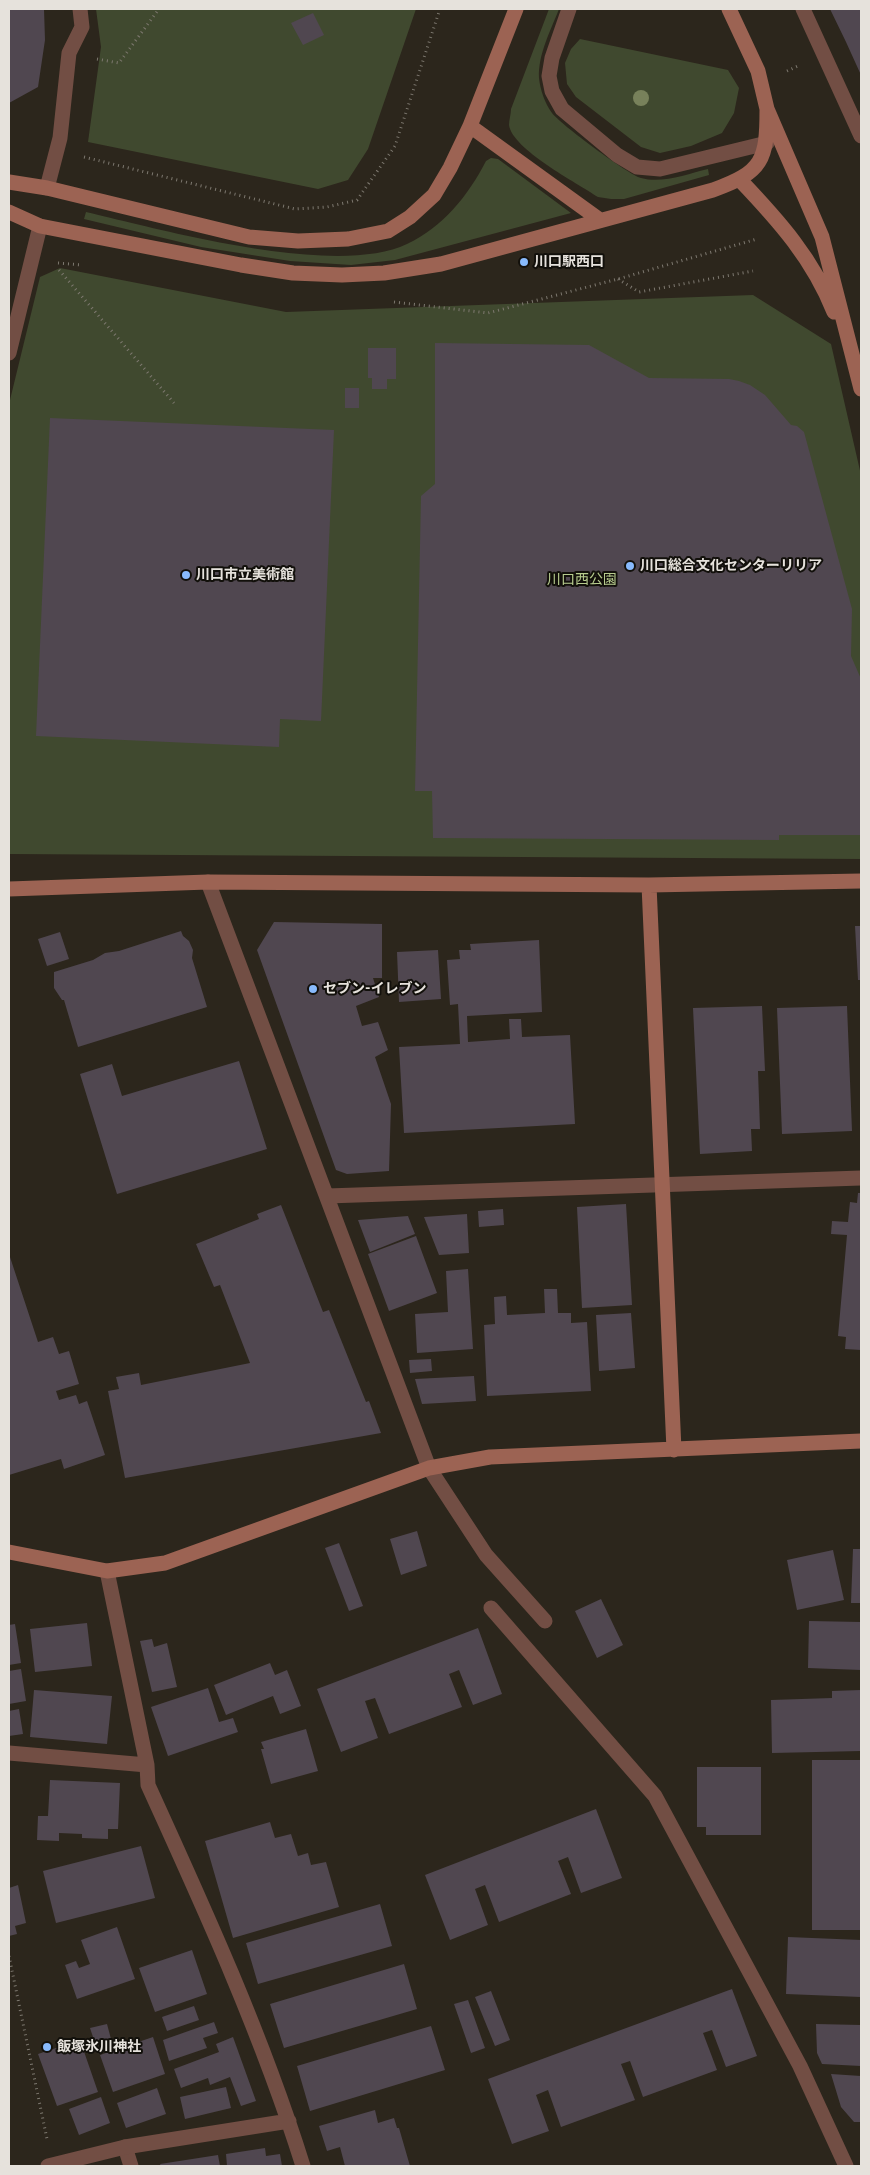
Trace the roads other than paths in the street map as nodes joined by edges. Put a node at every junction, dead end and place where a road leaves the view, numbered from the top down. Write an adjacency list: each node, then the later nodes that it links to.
1 (80, 9): 12 (street)
2 (516, 9): 7 (street)
3 (569, 9): 9 (street)
4 (729, 9): 6 (street)
5 (803, 9): 8 (street)
6 (767, 109): 9 (street); 17 (street)
7 (470, 126): 12 (street); 14 (street)
8 (861, 136)
9 (767, 143): 10 (street)
10 (740, 180): 14 (street); 17 (street)
11 (9, 182): 12 (street)
12 (47, 188)
13 (9, 212): 15 (street)
14 (600, 220): 15 (street)
15 (40, 226): 16 (street)
16 (9, 354)
17 (853, 360): 18 (street)
18 (861, 389)
19 (861, 881): 21 (street)
20 (208, 882): 21 (street); 22 (street); 25 (street)
21 (649, 885): 24 (street)
22 (9, 890)
23 (861, 1178): 24 (street)
24 (662, 1184): 25 (street); 27 (street)
25 (327, 1196): 28 (street)
26 (861, 1440): 27 (street)
27 (674, 1450): 28 (street)
28 (429, 1468): 30 (street); 32 (street)
29 (9, 1552): 30 (street)
30 (107, 1571): 34 (street)
31 (491, 1608): 40 (street)
32 (544, 1621)
33 (9, 1753): 34 (street)
34 (147, 1765): 35 (street)
35 (289, 2121): 36 (street); 39 (street)
36 (125, 2147): 37 (street); 38 (street)
37 (51, 2165)
38 (131, 2166)
39 (303, 2166)
40 (846, 2166)

